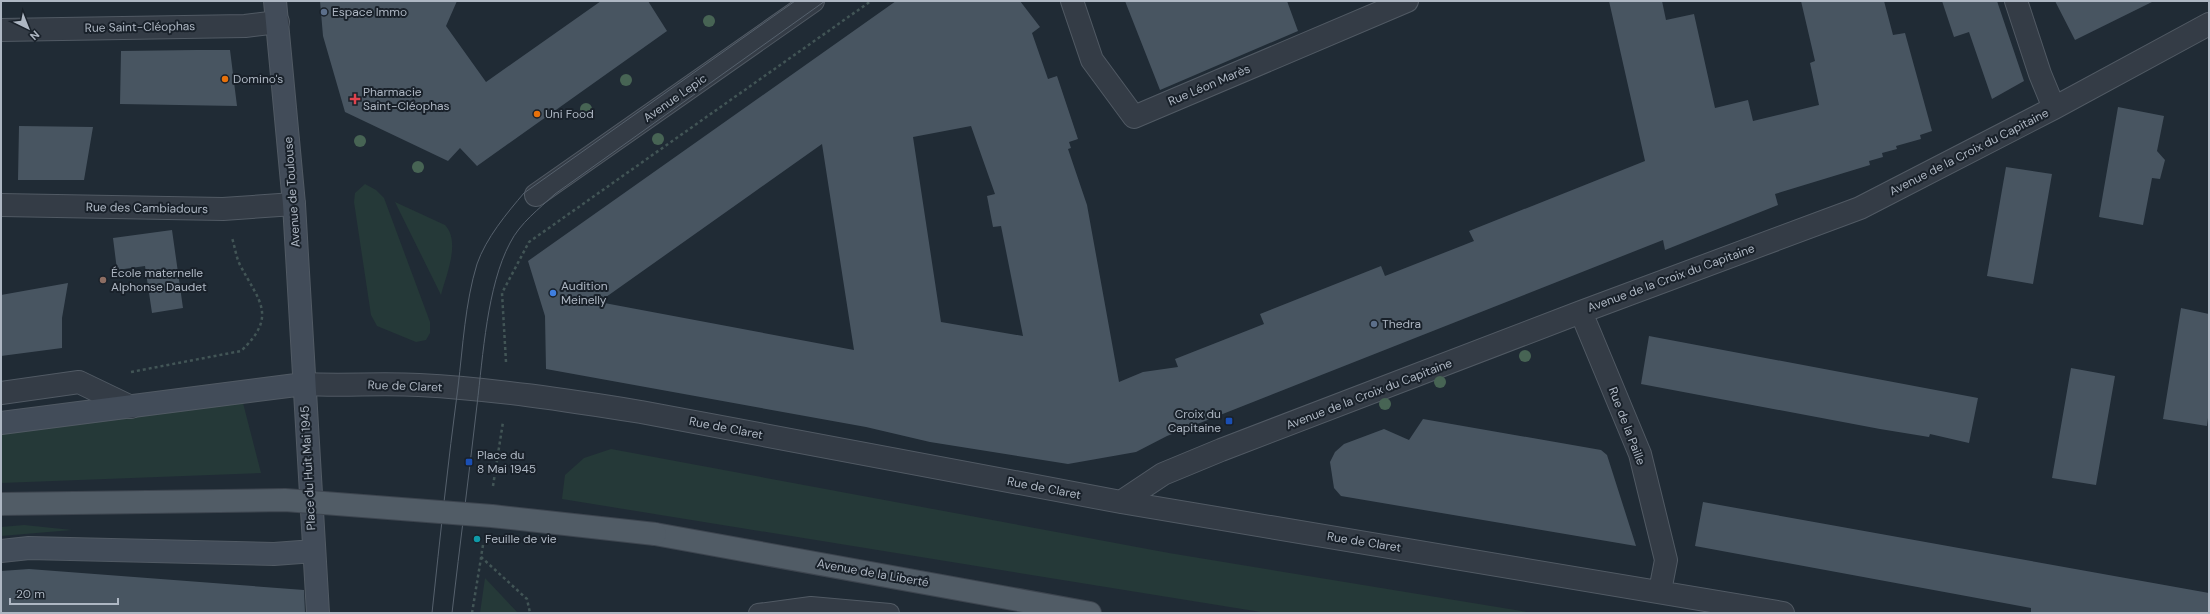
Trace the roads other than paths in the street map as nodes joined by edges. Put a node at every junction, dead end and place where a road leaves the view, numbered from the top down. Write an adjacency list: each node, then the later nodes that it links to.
1 (813, 1): 9 (street, Avenue Lepic)
2 (1072, 1): 3 (street, Rue Léon Marès)
3 (1407, 1)
4 (2016, 1): 8 (street)
5 (277, 12): 7 (street, Rue Saint-Cléophas); 10 (main road, Avenue de Toulouse)
6 (2209, 24): 8 (street, Avenue de la Croix du Capitaine)
7 (1, 30)
8 (2054, 108): 12 (street, Avenue de la Croix du Capitaine)
9 (536, 195)
10 (294, 204): 11 (street, Rue des Cambiadours); 13 (main road, Avenue de Toulouse)
11 (1, 205)
12 (1581, 312): 17 (street, Avenue de la Croix du Capitaine); 21 (street, Rue de la Paille)
13 (304, 384): 15 (main road); 17 (street, Rue de Claret); 20 (main road, Place du Huit Mai 1945)
14 (1, 393): 15 (street)
15 (131, 407): 16 (main road)
16 (1, 423)
17 (1121, 502): 21 (street, Rue de Claret)
18 (1, 504): 25 (main road, Avenue de la Liberté, bridge)
19 (1, 551): 20 (main road)
20 (314, 551): 22 (main road, Place du Huit Mai 1945)
21 (1660, 591): 26 (street, Rue de Claret)
22 (318, 613)
23 (758, 613): 24 (lane)
24 (890, 613)
25 (1090, 613)
26 (1783, 613)

